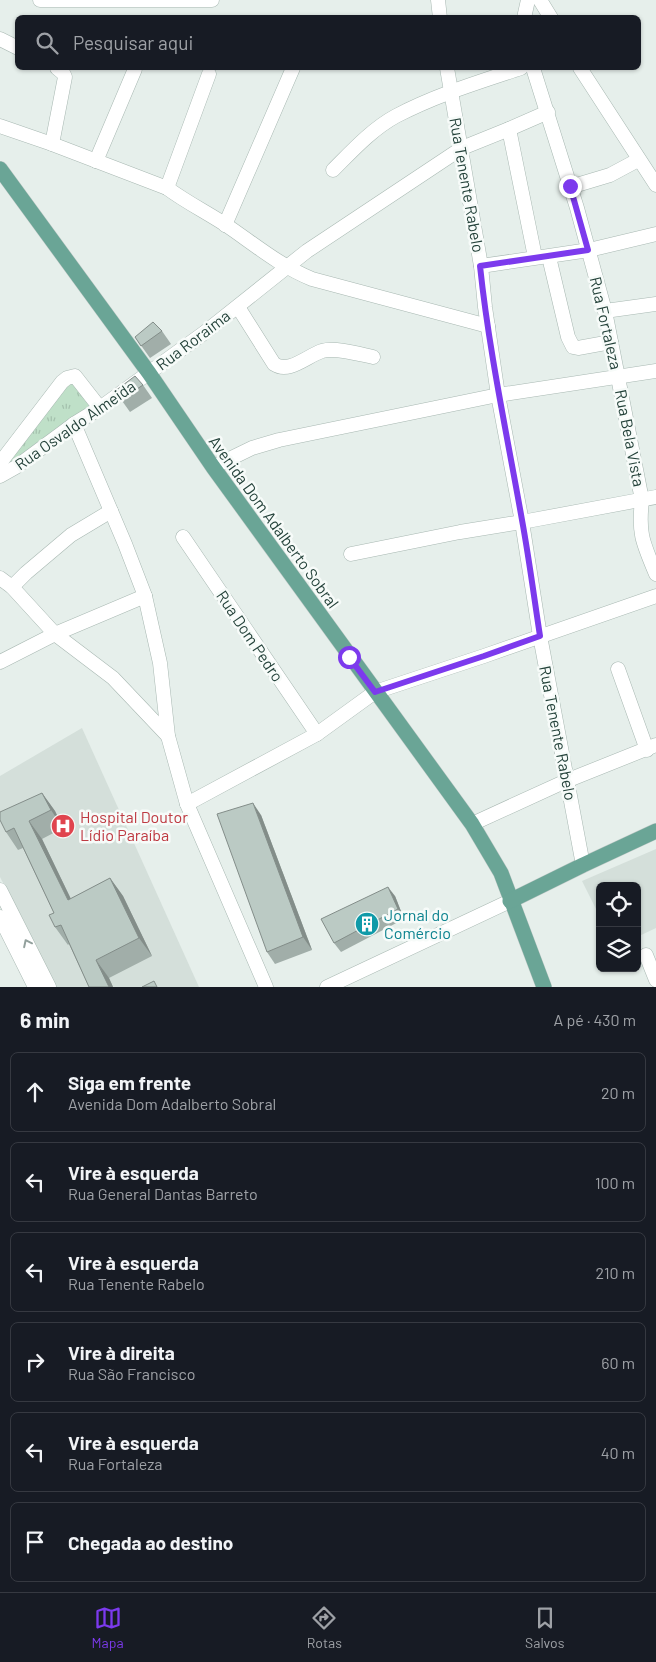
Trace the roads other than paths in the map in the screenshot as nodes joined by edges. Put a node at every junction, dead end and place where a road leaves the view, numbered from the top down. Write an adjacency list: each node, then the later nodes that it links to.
1 (40, 0): 2 (street)
2 (167, 0): 3 (street)
3 (212, 0)
4 (438, 0): 7 (street)
5 (528, 0): 8 (street)
6 (540, 0): 9 (street)
7 (440, 15)
8 (525, 15)
9 (548, 15)
10 (0, 39): 11 (street)
11 (15, 46)
12 (59, 70): 24 (street)
13 (135, 70): 27 (street)
14 (292, 70): 33 (street)
15 (447, 70): 20 (street, Rua Tenente Rabelo)
16 (515, 70): 20 (street)
17 (534, 70): 21 (street, Rua Fortaleza)
18 (581, 70): 26 (street)
19 (209, 74): 32 (street)
20 (451, 91): 25 (street, Rua Tenente Rabelo); 29 (street)
21 (548, 112): 23 (street, Rua Roraima); 31 (street, Rua Fortaleza)
22 (0, 126): 24 (street)
23 (509, 130): 25 (street, Rua Roraima); 36 (street)
24 (52, 144): 27 (street)
25 (462, 148): 38 (street, Rua Tenente Rabelo); 39 (street, Rua Roraima)
26 (638, 160): 30 (street); 31 (street)
27 (96, 161): 32 (street)
28 (0, 169): 47 (main road, Avenida Dom Adalberto Sobral)
29 (333, 170)
30 (656, 185)
31 (570, 186): 35 (street, Rua Fortaleza)
32 (167, 188): 33 (street)
33 (225, 225): 39 (street)
34 (656, 234): 35 (street)
35 (588, 250): 37 (street); 42 (street, Rua Fortaleza)
36 (535, 257): 37 (street); 38 (street)
37 (550, 257): 44 (street)
38 (480, 266): 43 (street, Rua Tenente Rabelo)
39 (286, 268): 41 (street, Rua Roraima); 43 (street)
40 (656, 304): 42 (street)
41 (238, 307): 45 (street, Rua Roraima); 47 (street, Rua Roraima)
42 (605, 312): 44 (street, Rua Fortaleza)
43 (488, 326): 49 (street, Rua Tenente Rabelo)
44 (610, 342): 48 (street, Rua Fortaleza)
45 (373, 356)
46 (656, 371): 48 (street)
47 (149, 373): 50 (street, Rua Osvaldo Almeida); 53 (main road, Avenida Dom Adalberto Sobral)
48 (618, 376): 49 (street); 55 (street, Rua Bela Vista)
49 (498, 395): 53 (street); 57 (street, Rua Tenente Rabelo)
50 (100, 408): 51 (street, Rua Osvaldo Almeida); 52 (street)
51 (74, 424): 54 (street, Rua Osvaldo Almeida); 56 (street)
52 (0, 463)
53 (213, 467): 69 (main road, Avenida Dom Adalberto Sobral)
54 (0, 476)
55 (649, 498): 57 (street); 60 (street, Rua Bela Vista)
56 (111, 511): 62 (street); 63 (street)
57 (522, 522): 59 (street); 66 (street, Rua Tenente Rabelo)
58 (183, 537): 70 (street, Rua Dom Pedro)
59 (351, 554)
60 (656, 574)
61 (0, 578): 62 (street)
62 (12, 587): 65 (street)
63 (145, 596): 65 (street); 71 (street)
64 (656, 596): 66 (street)
65 (55, 634): 67 (street); 71 (street)
66 (540, 636): 69 (street); 73 (street, Rua Tenente Rabelo)
67 (0, 662)
68 (618, 670): 72 (street)
69 (375, 692): 70 (street); 75 (main road, Avenida Dom Adalberto Sobral)
70 (317, 734): 74 (street)
71 (168, 736): 74 (street)
72 (651, 748): 73 (street)
73 (566, 781): 75 (street); 77 (street, Rua Tenente Rabelo)
74 (187, 804): 85 (street)
75 (472, 824): 79 (main road, Avenida Dom Adalberto Sobral)
76 (656, 831): 77 (main road)
77 (583, 864): 79 (main road)
78 (1, 896): 84 (street, one-way to 78)
79 (510, 902): 86 (street); 87 (main road, Avenida Dom Adalberto Sobral)
80 (0, 917): 83 (street)
81 (646, 955): 82 (street)
82 (656, 980)
83 (35, 987)
84 (49, 987)
85 (266, 987)
86 (327, 987)
87 (544, 987)

